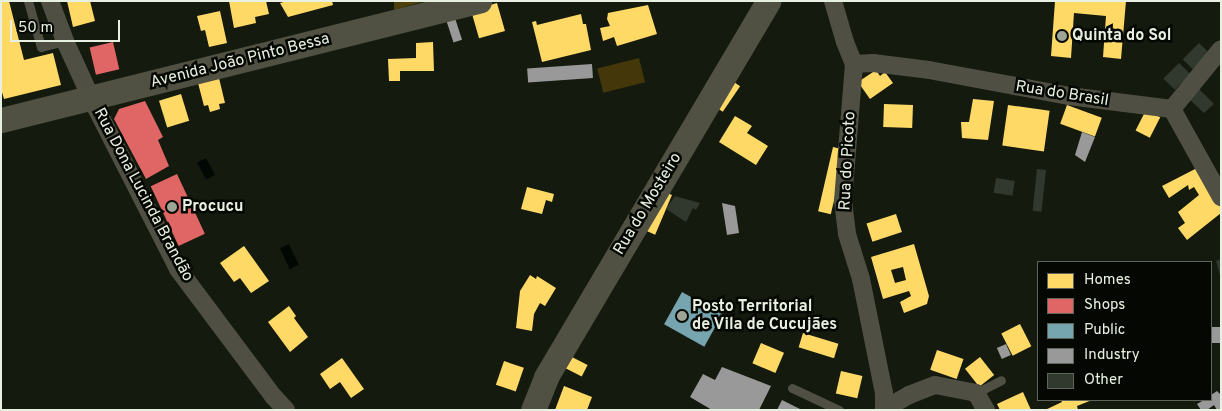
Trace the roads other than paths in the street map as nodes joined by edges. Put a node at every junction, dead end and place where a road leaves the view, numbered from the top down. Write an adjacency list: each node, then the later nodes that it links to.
1 (28, 1): 6 (lane)
2 (50, 1): 6 (street, Rua Dona Lucinda Brandão)
3 (479, 1): 9 (main road, Avenida João Pinto Bessa)
4 (768, 1): 18 (main road, Rua do Mosteiro)
5 (833, 1): 8 (street, Rua do Picoto)
6 (65, 41): 9 (street, Rua Dona Lucinda Brandão)
7 (1221, 50): 10 (street)
8 (854, 64): 10 (street, Rua do Brasil); 16 (street, Rua do Picoto)
9 (91, 98): 11 (main road, Avenida João Pinto Bessa); 17 (street, Rua Dona Lucinda Brandão)
10 (1172, 109): 12 (street)
11 (1, 120)
12 (1221, 197)
13 (1001, 380): 15 (lane)
14 (792, 388): 19 (lane)
15 (976, 393): 16 (street); 20 (street)
16 (884, 409)
17 (286, 410)
18 (534, 410)
19 (839, 410)
20 (986, 410)

